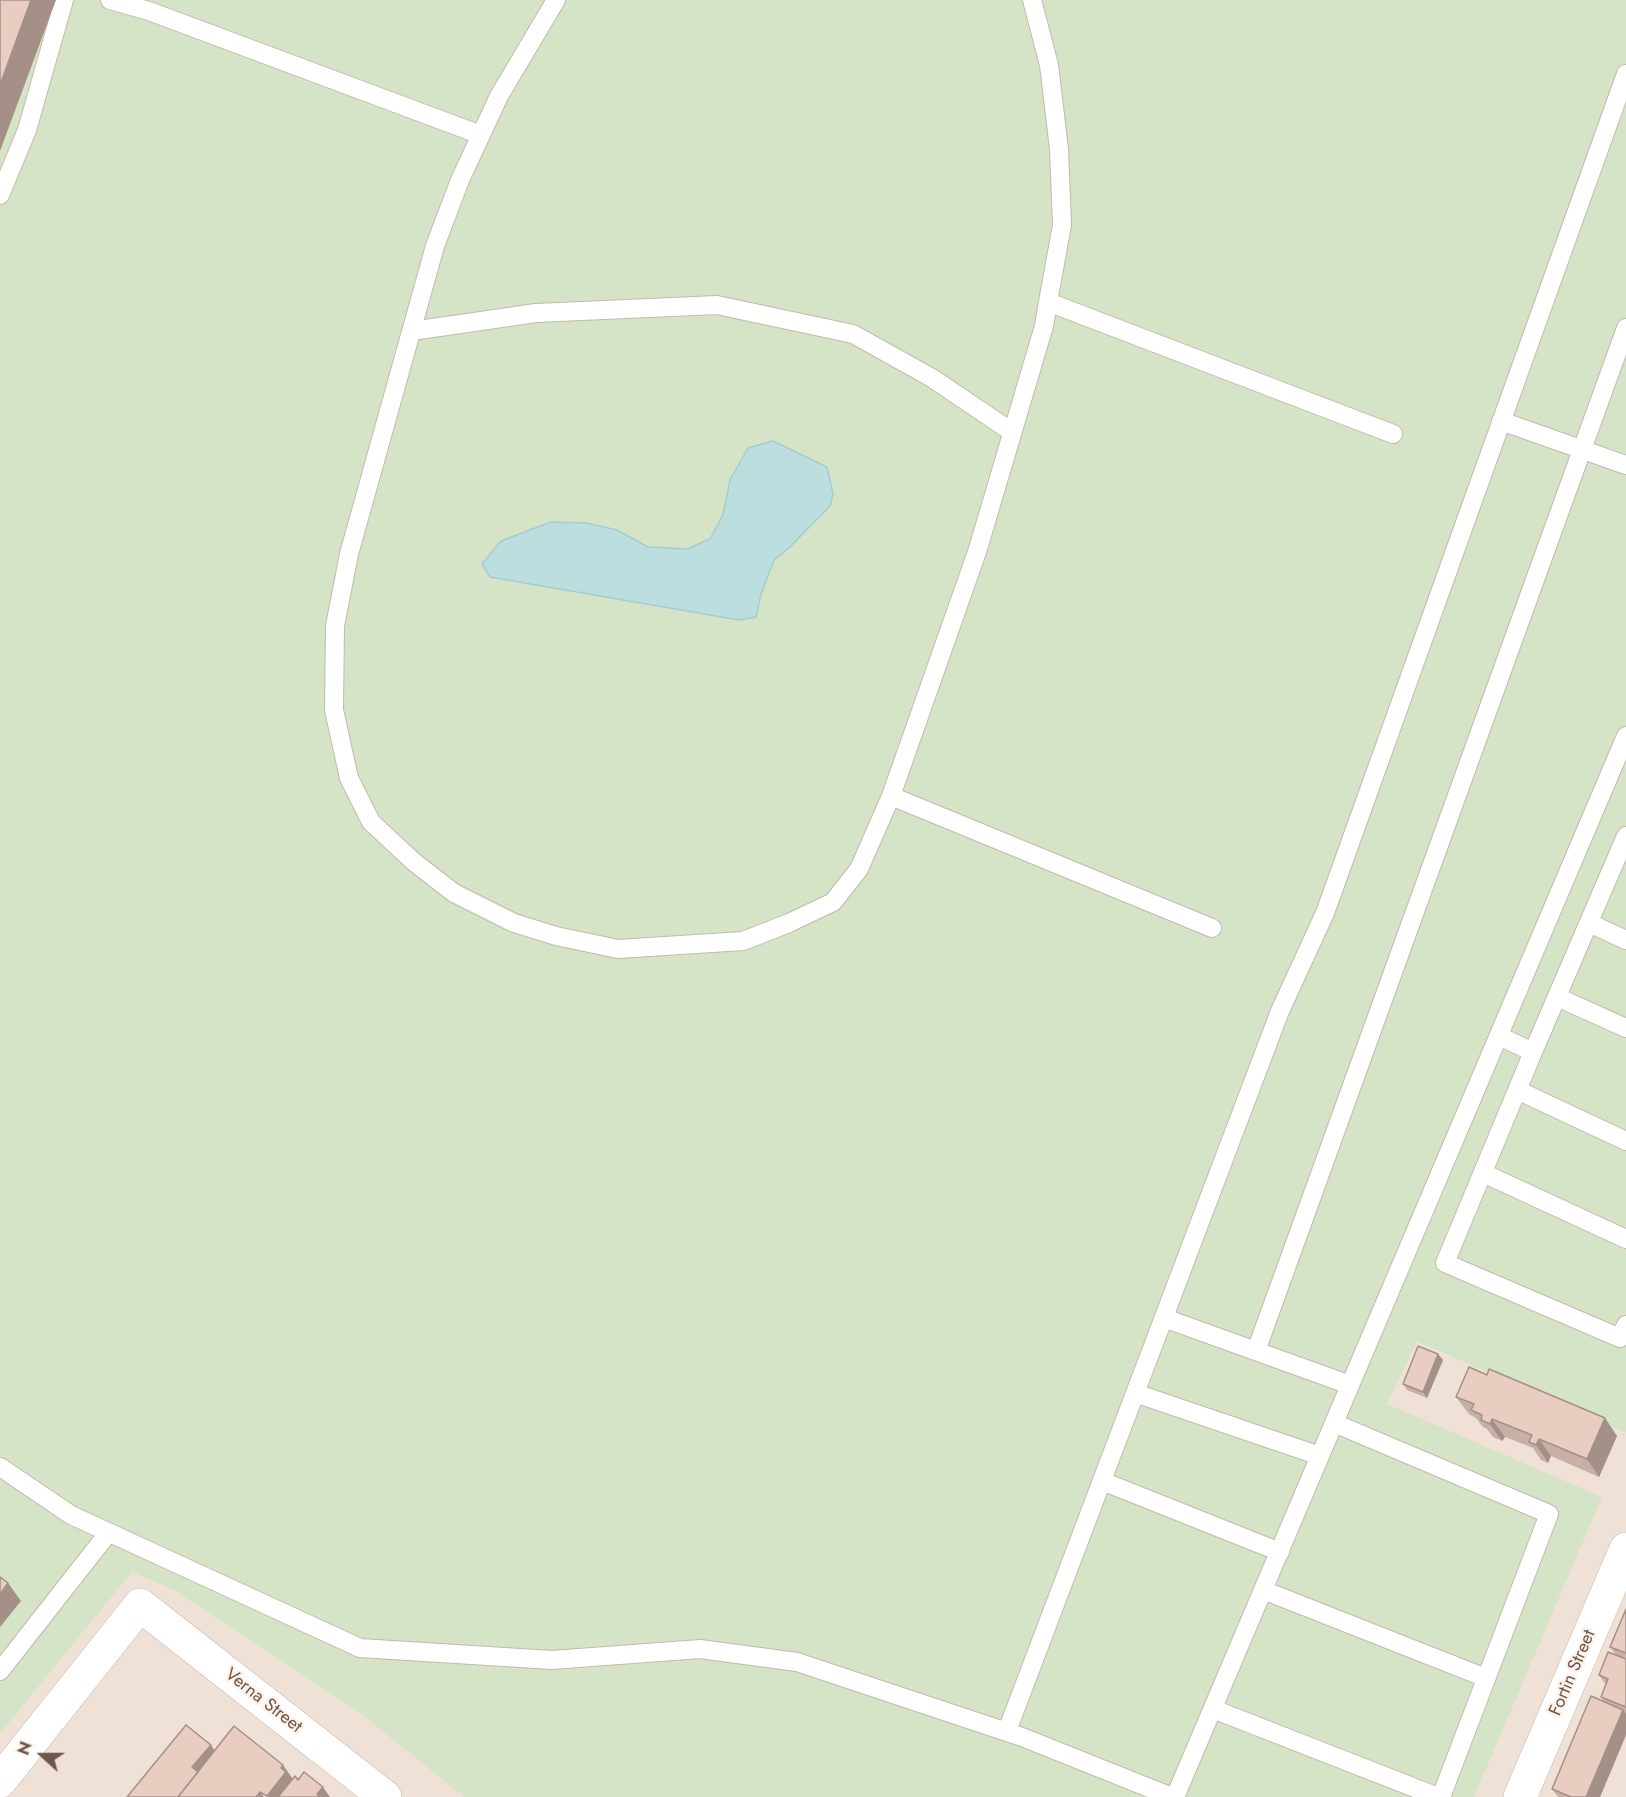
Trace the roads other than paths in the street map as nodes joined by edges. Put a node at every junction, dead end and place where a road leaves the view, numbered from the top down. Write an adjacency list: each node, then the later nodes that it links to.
1 (64, 0): 7 (lane)
2 (110, 0): 6 (lane)
3 (556, 0): 6 (lane)
4 (1032, 0): 8 (lane)
5 (1626, 74): 11 (lane)
6 (481, 135): 10 (lane)
7 (0, 195)
8 (1048, 302): 12 (lane); 13 (lane)
9 (1626, 328): 14 (lane)
10 (412, 331): 12 (lane); 17 (lane)
11 (1501, 421): 14 (lane); 30 (lane)
12 (1012, 432): 17 (lane)
13 (1393, 435)
14 (1581, 449): 15 (lane); 32 (lane)
15 (1626, 465)
16 (1626, 736): 24 (lane)
17 (891, 796): 20 (lane)
18 (1626, 838): 19 (lane)
19 (1589, 923): 21 (lane); 22 (lane)
20 (1212, 928)
21 (1626, 940)
22 (1557, 997): 23 (lane); 25 (lane)
23 (1626, 1028)
24 (1499, 1036): 25 (lane); 33 (lane)
25 (1533, 1052): 26 (lane)
26 (1517, 1090): 27 (lane); 28 (lane)
27 (1626, 1141)
28 (1483, 1173): 29 (lane); 31 (lane)
29 (1626, 1239)
30 (1164, 1318): 32 (lane); 34 (lane)
31 (1626, 1325)
32 (1256, 1351): 33 (lane)
33 (1350, 1385): 35 (lane)
34 (1135, 1393): 36 (lane); 38 (lane)
35 (1334, 1423): 36 (lane); 44 (lane)
36 (1320, 1456): 41 (lane)
37 (0, 1467): 39 (lane)
38 (1102, 1481): 41 (lane); 46 (lane)
39 (109, 1532): 43 (lane); 46 (lane)
40 (1626, 1549): 51 (street, Fortin Street)
41 (1280, 1552): 42 (lane)
42 (1263, 1590): 44 (lane); 45 (lane)
43 (0, 1671)
44 (1486, 1678): 50 (lane)
45 (1213, 1709): 49 (lane); 50 (lane)
46 (1007, 1731): 49 (lane)
47 (0, 1781): 48 (street, Verna Street)
48 (385, 1797)
49 (1174, 1797)
50 (1440, 1797)
51 (1520, 1797)

